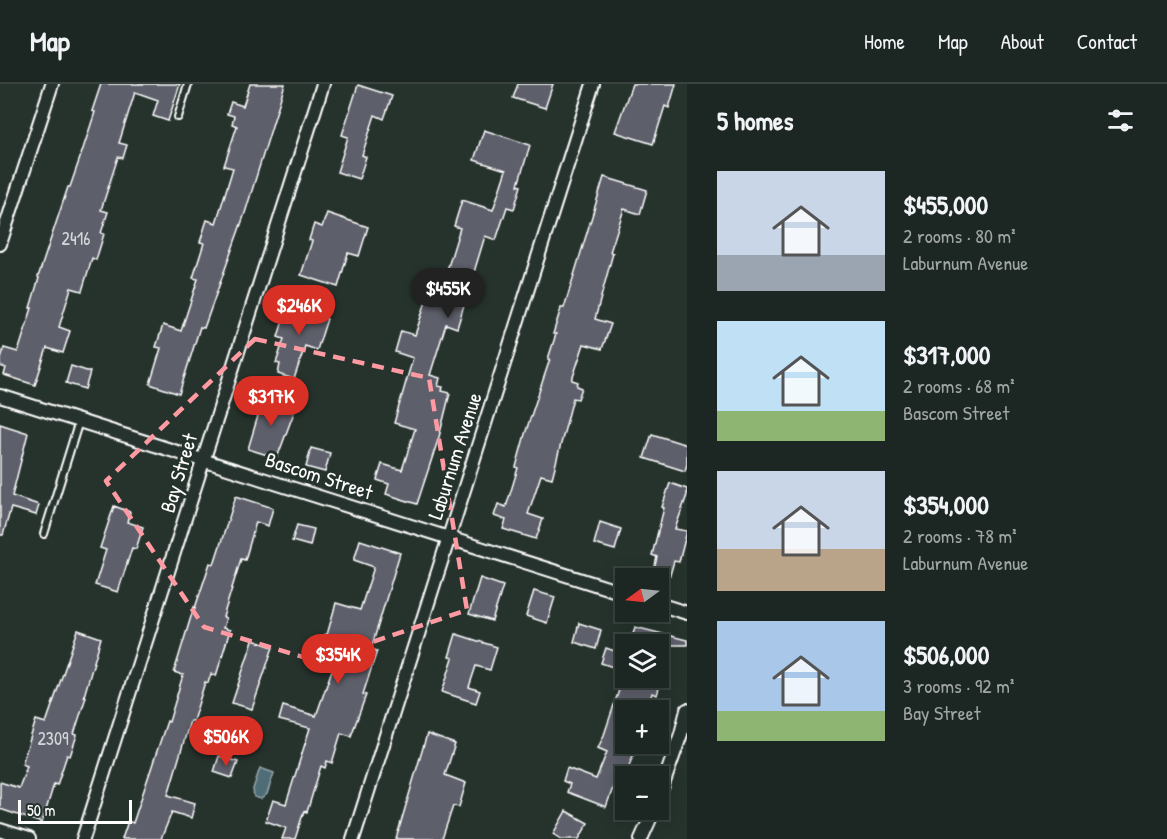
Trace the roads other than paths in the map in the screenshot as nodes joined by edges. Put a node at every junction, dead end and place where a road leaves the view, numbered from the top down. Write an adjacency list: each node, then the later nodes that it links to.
1 (52, 84): 6 (street)
2 (188, 84): 5 (lane)
3 (322, 84): 9 (street, Bay Street)
4 (593, 84): 11 (street, Laburnum Avenue)
5 (178, 117)
6 (0, 244)
7 (0, 396): 8 (street, Bascom Street)
8 (80, 421): 9 (street, Bascom Street); 10 (lane)
9 (203, 460): 11 (street, Bascom Street); 20 (street, Bay Street)
10 (44, 534)
11 (449, 538): 12 (street, Bascom Street); 21 (street, Laburnum Avenue)
12 (615, 591)
13 (669, 607): 14 (street)
14 (687, 613)
15 (687, 710): 16 (street)
16 (669, 768)
17 (650, 820): 22 (street)
18 (0, 830): 19 (street)
19 (28, 839)
20 (83, 839)
21 (353, 839)
22 (641, 839)

